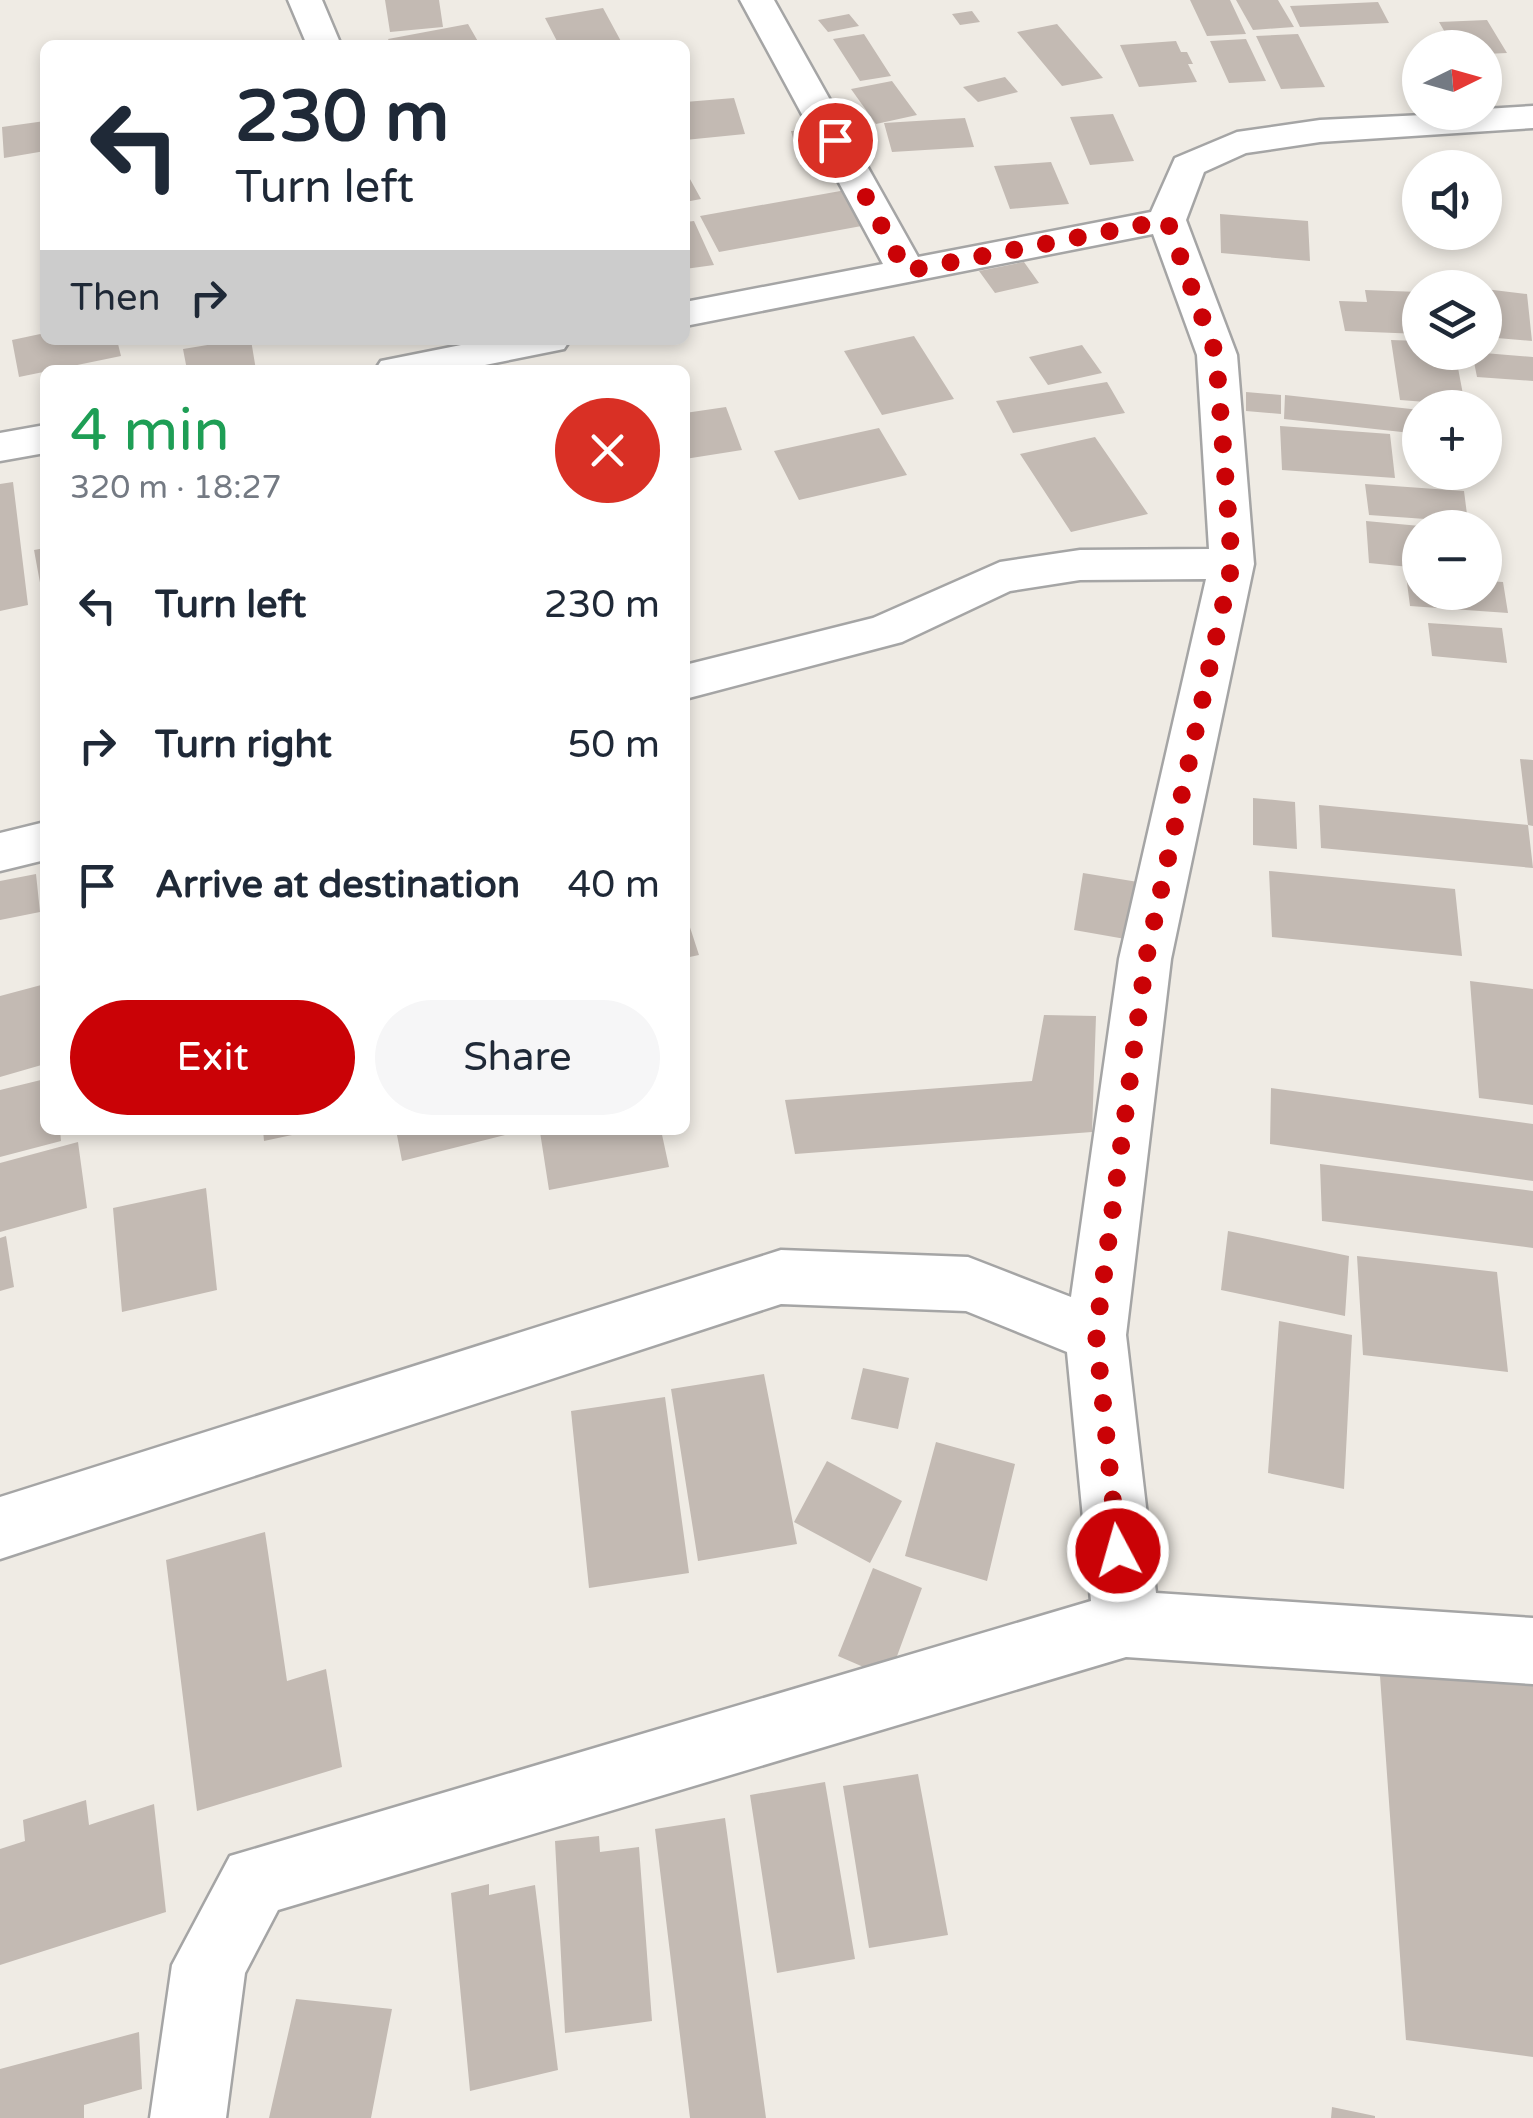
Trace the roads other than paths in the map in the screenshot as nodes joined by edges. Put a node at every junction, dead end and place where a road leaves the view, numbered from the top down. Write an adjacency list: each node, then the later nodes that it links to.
1 (305, 0): 3 (street)
2 (771, 4): 6 (street)
3 (322, 40)
4 (1533, 118): 5 (street)
5 (1167, 220): 6 (street); 13 (street)
6 (906, 271): 7 (street)
7 (690, 313)
8 (495, 345): 9 (street)
9 (451, 349): 10 (street)
10 (409, 365)
11 (40, 439): 12 (street)
12 (0, 448)
13 (1232, 564): 14 (street); 17 (street)
14 (690, 681)
15 (40, 842): 16 (street)
16 (0, 852)
17 (1096, 1334): 18 (street); 19 (street)
18 (0, 1528)
19 (1126, 1624): 20 (street); 21 (street)
20 (1533, 1651)
21 (188, 2118)

